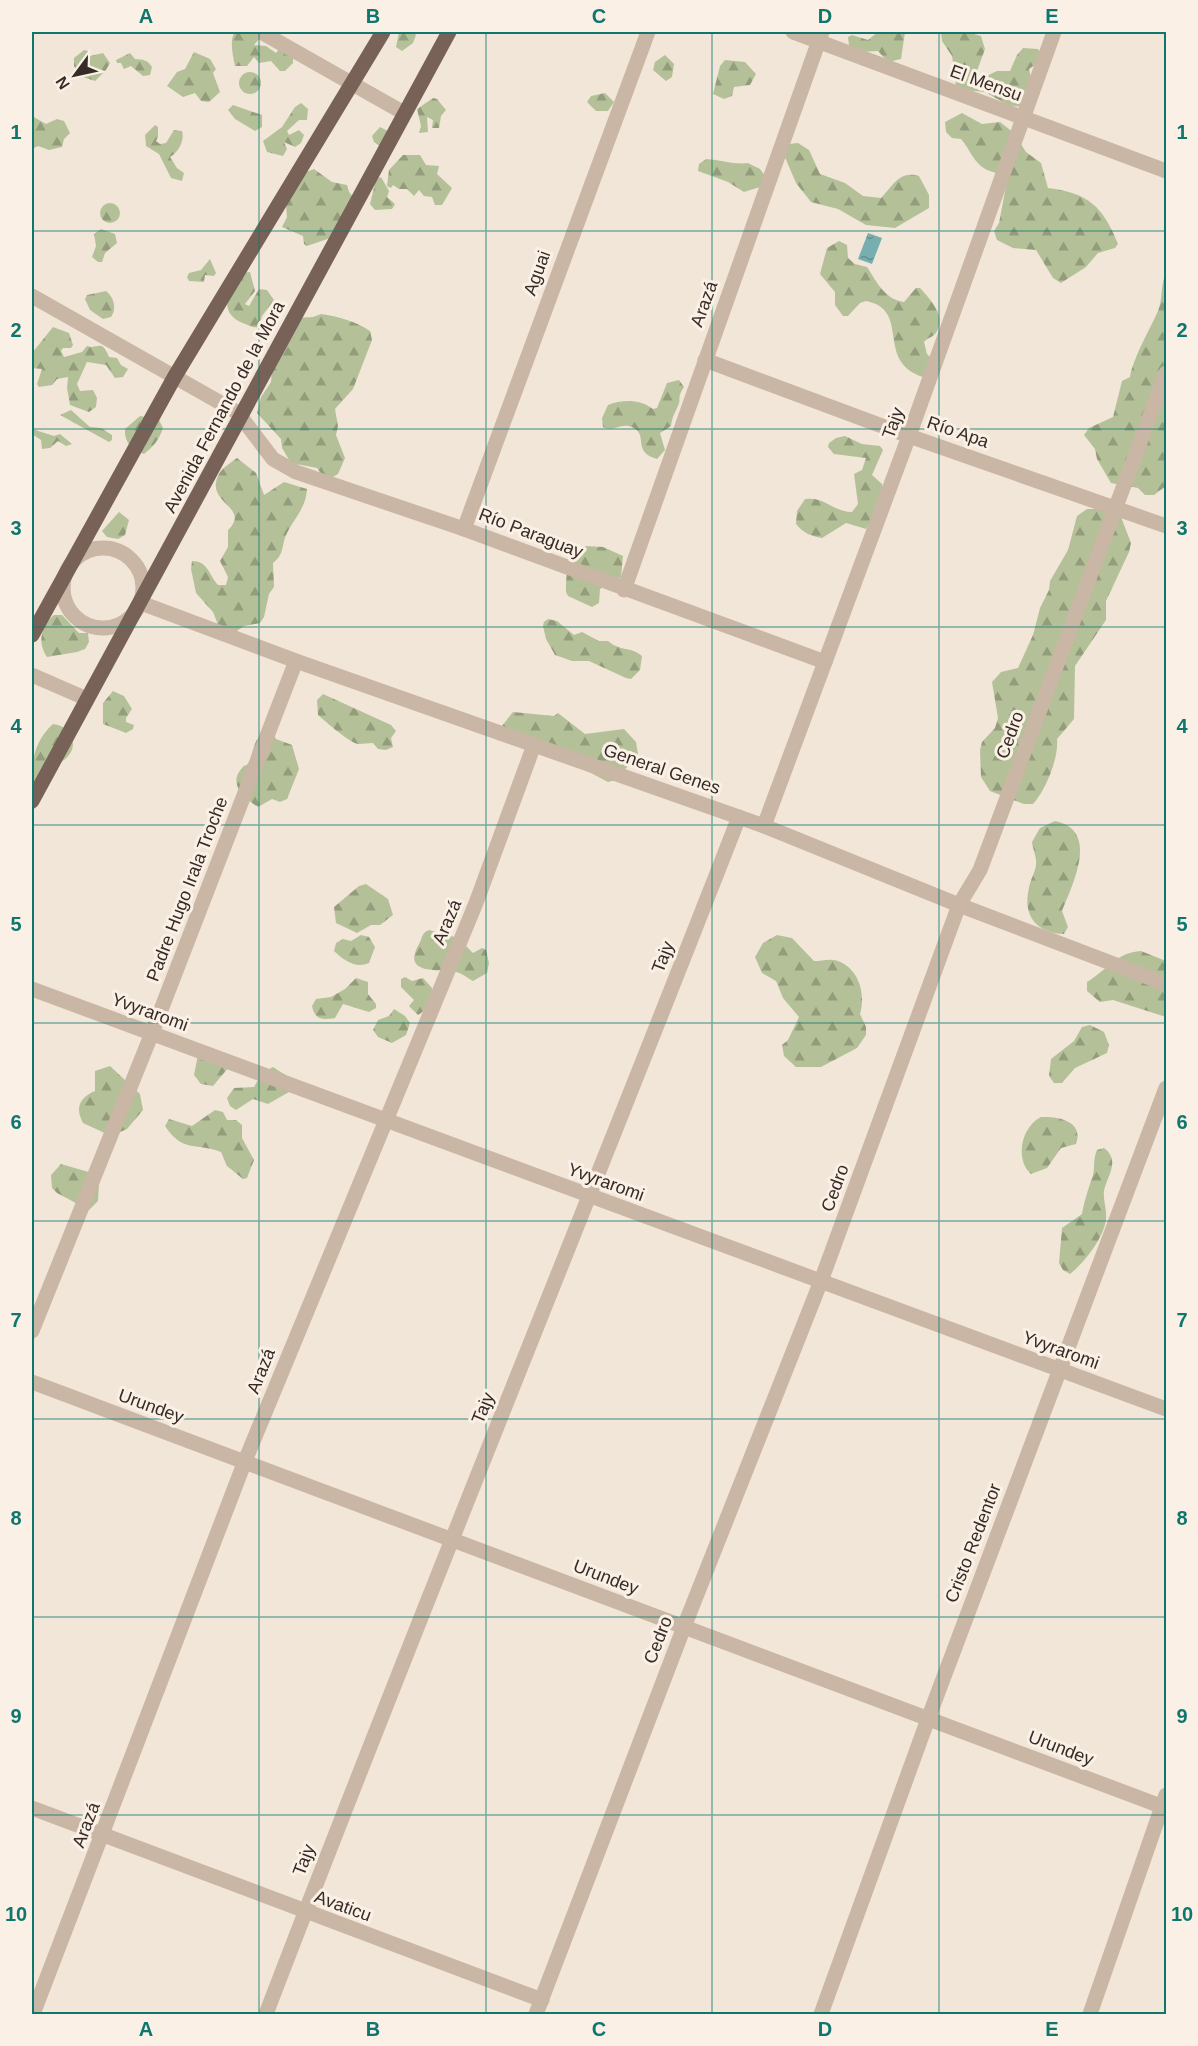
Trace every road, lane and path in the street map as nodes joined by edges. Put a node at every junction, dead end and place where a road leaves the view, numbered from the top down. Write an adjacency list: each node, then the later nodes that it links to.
1 (261, 32): 8 (street)
2 (383, 32): 8 (main road)
3 (449, 32): 9 (main road, Avenida Fernando de la Mora)
4 (648, 32): 20 (street, Aguai)
5 (792, 32): 7 (street, El Mensu)
6 (1054, 32): 10 (street, Tajy)
7 (820, 36): 10 (street, El Mensu); 13 (street, Arazá)
8 (352, 84): 9 (street); 15 (main road)
9 (404, 113): 16 (main road, Avenida Fernando de la Mora)
10 (1022, 118): 11 (street, El Mensu); 17 (street, Tajy)
11 (1167, 171)
12 (32, 296): 15 (street)
13 (705, 360): 17 (street, Río Apa); 22 (street, Arazá)
14 (1167, 373): 18 (street, Cedro)
15 (175, 376): 16 (street); 21 (main road)
16 (242, 416): 20 (street, Río Paraguay); 23 (main road, Avenida Fernando de la Mora)
17 (909, 436): 18 (street, Río Apa); 26 (street, Tajy)
18 (1116, 507): 19 (street, Río Apa); 33 (street, Cedro)
19 (1167, 526)
20 (464, 528): 22 (street, Río Paraguay)
21 (70, 565): 23 (street); 23 (street); 24 (main road)
22 (624, 590): 26 (street, Río Paraguay)
23 (141, 603): 25 (street, General Genes); 28 (main road, Avenida Fernando de la Mora)
24 (32, 635)
25 (296, 661): 29 (street, General Genes); 36 (street, Padre Hugo Irala Troche)
26 (825, 662): 32 (street, Tajy)
27 (32, 675): 28 (street)
28 (87, 699): 30 (main road, Avenida Fernando de la Mora)
29 (534, 746): 31 (street, General Genes); 38 (street, Arazá)
30 (32, 801)
31 (739, 817): 32 (street, General Genes); 39 (street, Tajy)
32 (764, 826): 33 (street, General Genes)
33 (959, 905): 34 (street, General Genes); 40 (street, Cedro)
34 (1167, 984)
35 (32, 989): 36 (street, Yvyraromi)
36 (153, 1033): 38 (street, Yvyraromi); 41 (street, Padre Hugo Irala Troche)
37 (1167, 1088): 42 (street, Cristo Redentor)
38 (385, 1119): 39 (street, Yvyraromi); 45 (street, Arazá)
39 (590, 1197): 40 (street, Yvyraromi); 46 (street, Tajy)
40 (821, 1281): 42 (street, Yvyraromi); 47 (street, Cedro)
41 (32, 1331)
42 (1059, 1370): 44 (street, Yvyraromi); 48 (street, Cristo Redentor)
43 (32, 1382): 45 (street, Urundey)
44 (1167, 1409)
45 (245, 1461): 46 (street, Urundey); 51 (street, Arazá)
46 (450, 1539): 47 (street, Urundey); 52 (street, Tajy)
47 (684, 1627): 48 (street, Urundey); 53 (street, Cedro)
48 (928, 1719): 49 (street, Urundey); 56 (street, Cristo Redentor)
49 (1165, 1803): 57 (street)
50 (32, 1808): 51 (street, Avaticu)
51 (103, 1835): 52 (street, Avaticu); 54 (street, Arazá)
52 (305, 1912): 53 (street, Avaticu); 55 (street, Tajy)
53 (539, 2007)
54 (33, 2014)
55 (266, 2014)
56 (821, 2014)
57 (1090, 2014)

